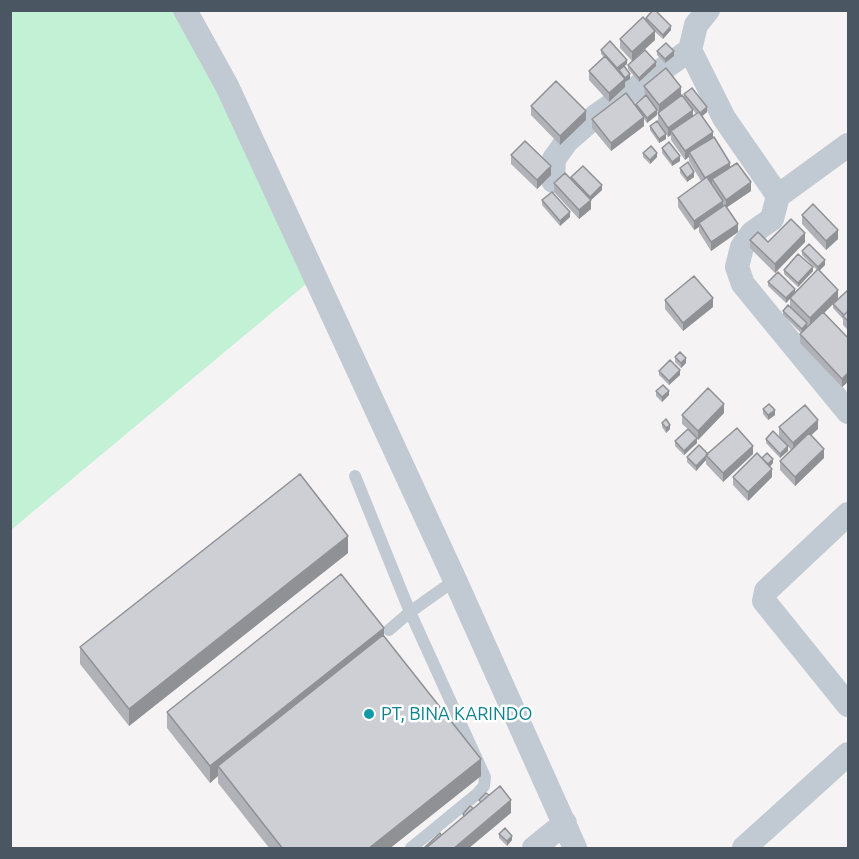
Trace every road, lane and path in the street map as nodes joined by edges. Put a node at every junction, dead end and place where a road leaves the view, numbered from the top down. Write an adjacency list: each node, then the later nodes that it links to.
1 (185, 10): 10 (street)
2 (708, 10): 3 (street)
3 (690, 50): 5 (street); 6 (street)
4 (849, 145): 6 (street)
5 (553, 181)
6 (778, 196): 7 (street)
7 (849, 412)
8 (355, 476): 11 (lane)
9 (849, 513): 13 (street)
10 (455, 580): 11 (lane); 15 (street)
11 (410, 612): 12 (lane); 16 (lane)
12 (389, 630)
13 (849, 705)
14 (849, 754): 19 (street)
15 (565, 823): 17 (street); 18 (street)
16 (411, 849)
17 (534, 849)
18 (575, 849)
19 (744, 849)

